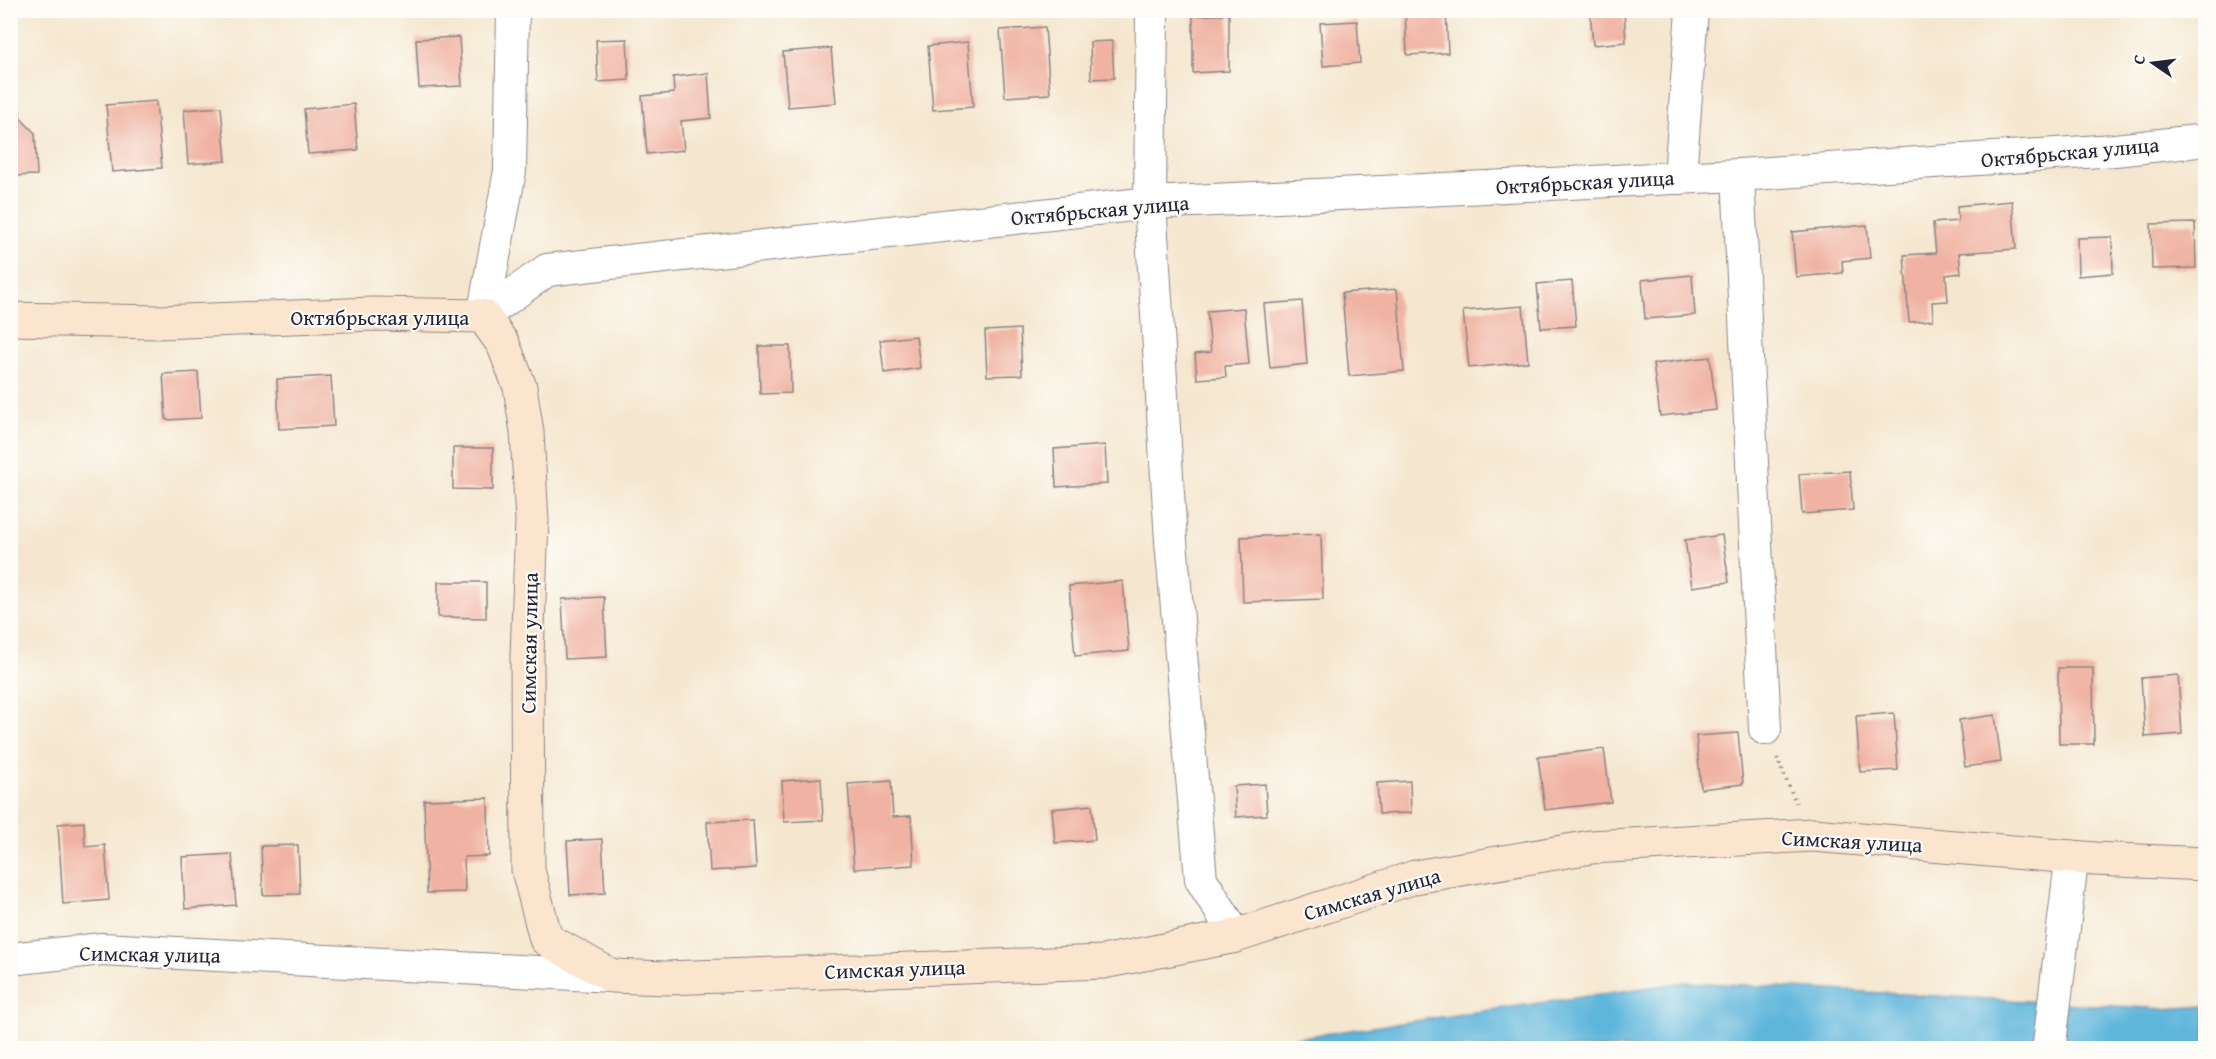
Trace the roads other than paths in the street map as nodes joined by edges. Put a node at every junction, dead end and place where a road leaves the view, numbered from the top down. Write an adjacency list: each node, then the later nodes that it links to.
1 (513, 10): 8 (street)
2 (1152, 10): 7 (street)
3 (1692, 10): 6 (street)
4 (2205, 140): 5 (street, Октябрьская улица)
5 (1738, 175): 6 (street, Октябрьская улица); 10 (street)
6 (1680, 178): 7 (street, Октябрьская улица)
7 (1150, 203): 8 (street, Октябрьская улица); 13 (street)
8 (483, 316): 9 (main road, Октябрьская улица); 15 (main road, Симская улица)
9 (10, 319)
10 (1766, 729)
11 (2072, 856): 12 (main road, Симская улица); 13 (main road, Симская улица); 16 (street)
12 (2205, 864)
13 (1236, 936): 15 (main road, Симская улица)
14 (10, 959): 15 (street, Симская улица)
15 (612, 976)
16 (2049, 1048)

